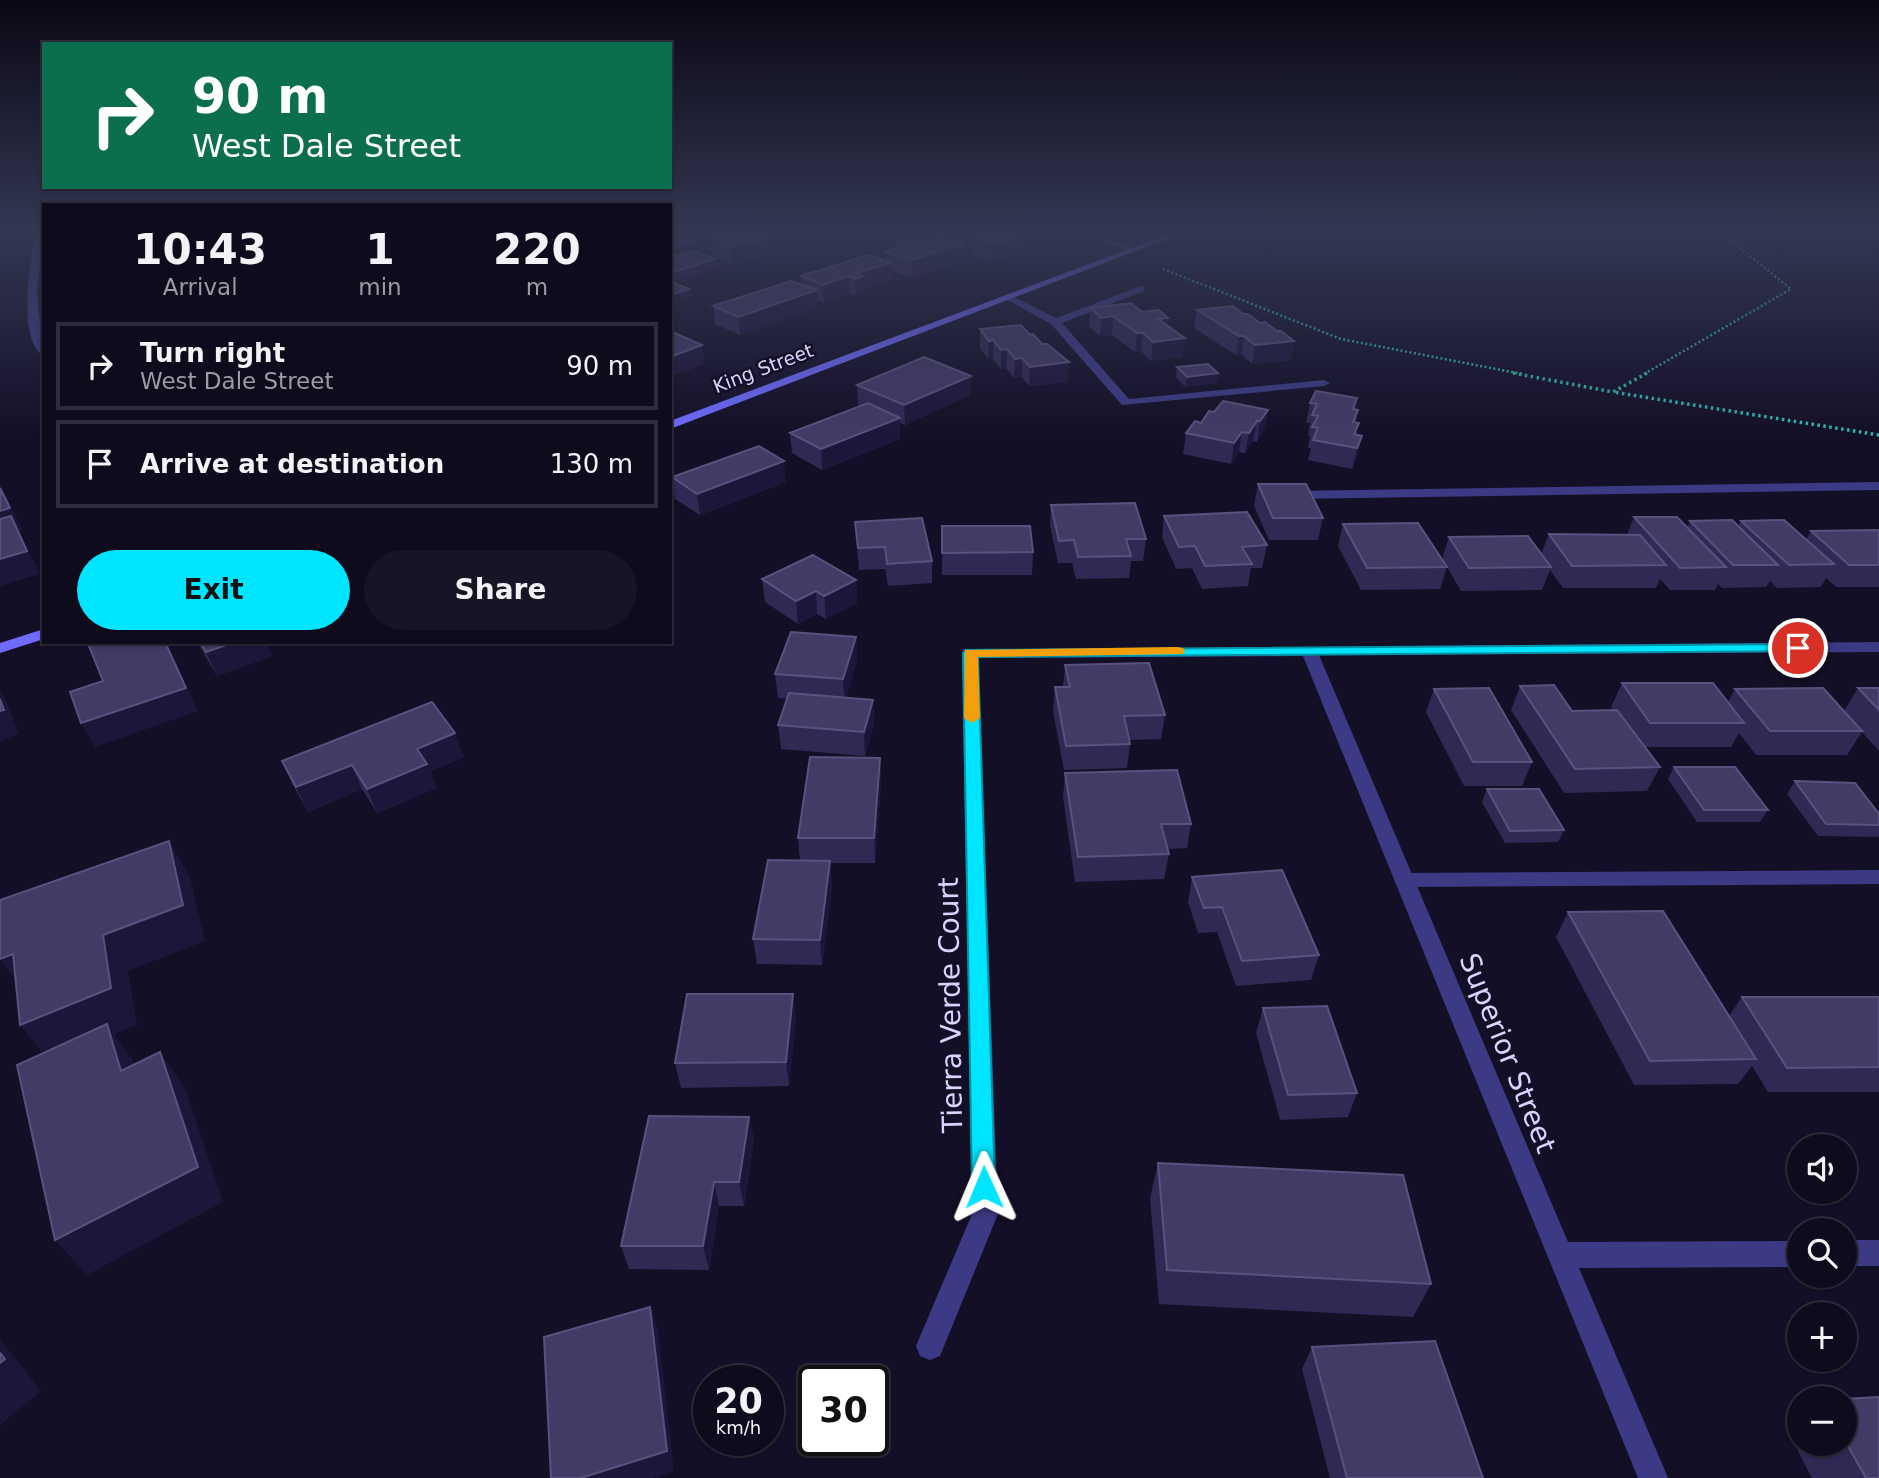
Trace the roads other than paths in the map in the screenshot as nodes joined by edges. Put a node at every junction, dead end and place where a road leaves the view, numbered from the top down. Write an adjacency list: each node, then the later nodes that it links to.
1 (32, 300): 6 (street)
2 (1004, 300): 8 (street, King Street)
3 (1013, 300): 5 (street)
4 (1112, 300): 5 (street)
5 (1055, 322): 7 (street)
6 (42, 349)
7 (1324, 383)
8 (672, 424)
9 (1879, 486): 10 (street)
10 (1271, 495)
11 (42, 635): 13 (street)
12 (1879, 647): 14 (street)
13 (0, 648)
14 (1309, 650): 16 (street, Superior Street); 21 (street, Tierra Verde Court)
15 (1879, 877): 16 (street)
16 (1404, 880): 20 (street, Superior Street)
17 (1857, 1253): 18 (street)
18 (1879, 1253)
19 (1787, 1254): 20 (street)
20 (1560, 1255): 22 (street, Superior Street)
21 (930, 1346)
22 (1653, 1478)

